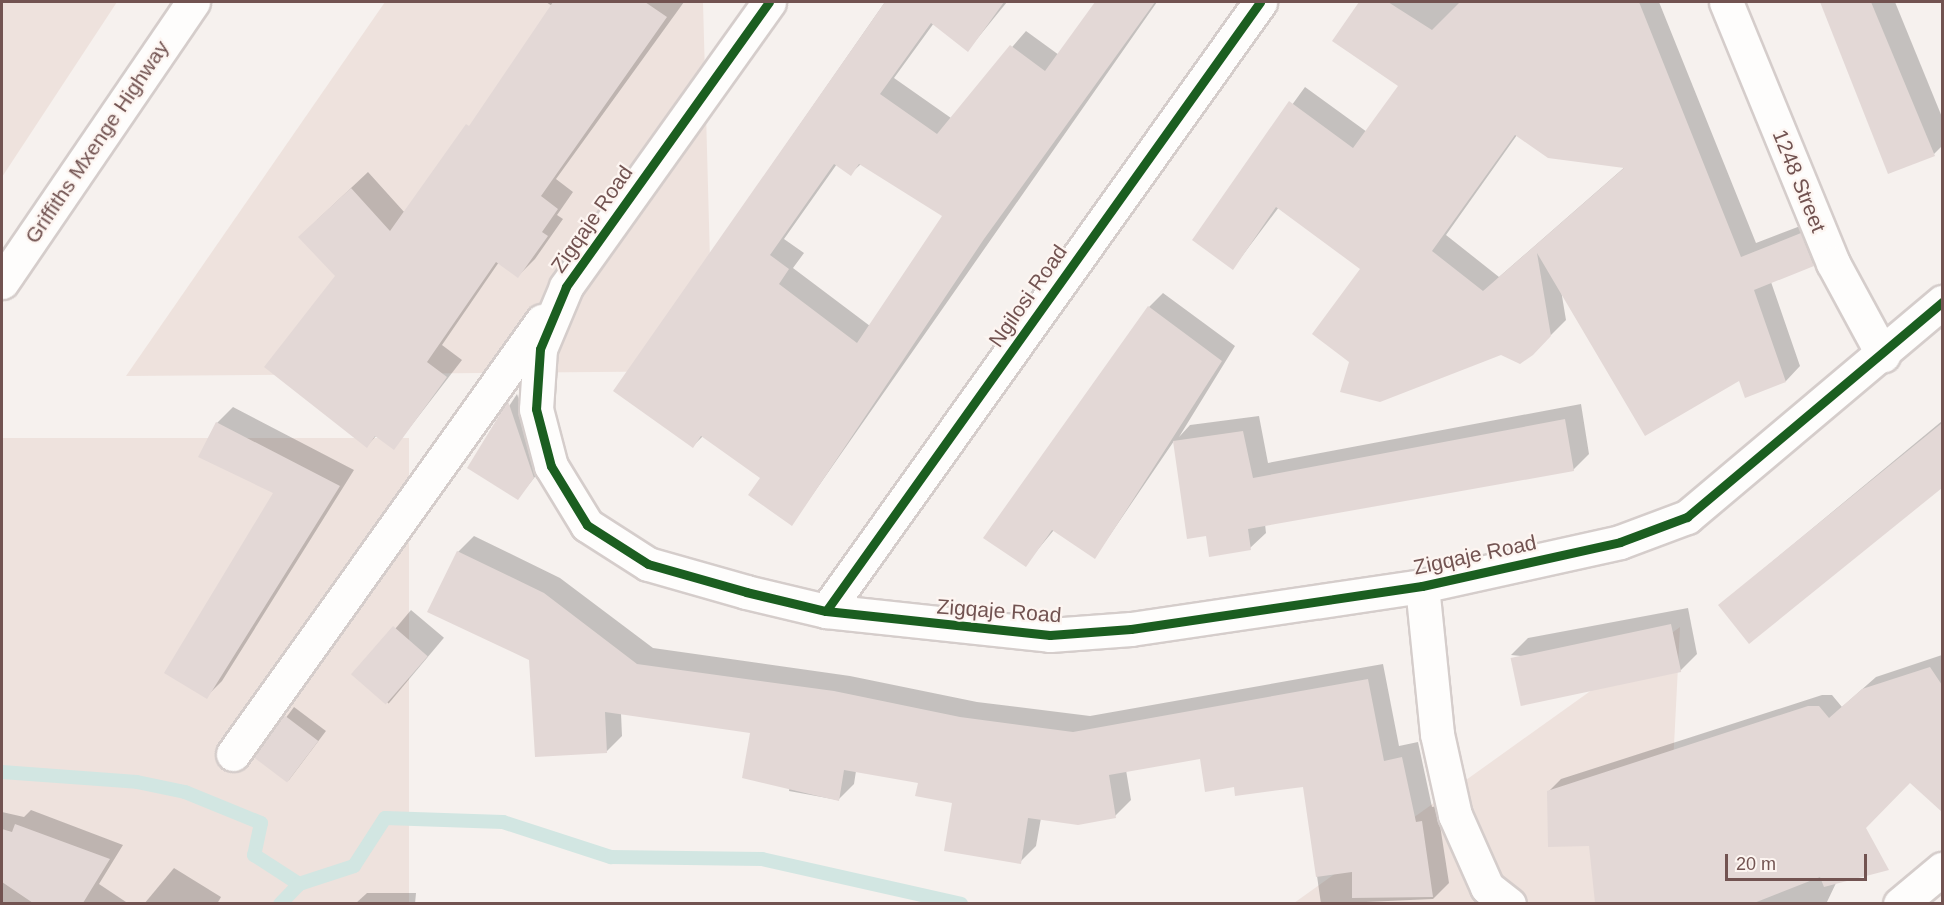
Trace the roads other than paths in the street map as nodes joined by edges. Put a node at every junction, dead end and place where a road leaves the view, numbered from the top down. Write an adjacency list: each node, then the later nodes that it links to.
1 (193, 2): 5 (street, Griffiths Mxenge Highway)
2 (769, 2): 6 (street, Zigqaje Road)
3 (1260, 2): 10 (street, Ngilosi Road)
4 (1726, 2): 8 (street, 1248 Street)
5 (2, 282)
6 (566, 287): 10 (street, Zigqaje Road); 11 (street)
7 (1942, 302): 8 (street, Zigqaje Road)
8 (1883, 355): 9 (street, Zigqaje Road)
9 (1422, 586): 10 (street, Zigqaje Road); 13 (street)
10 (826, 611)
11 (233, 754)
12 (1942, 869): 14 (street)
13 (1509, 903)
14 (1900, 903)

